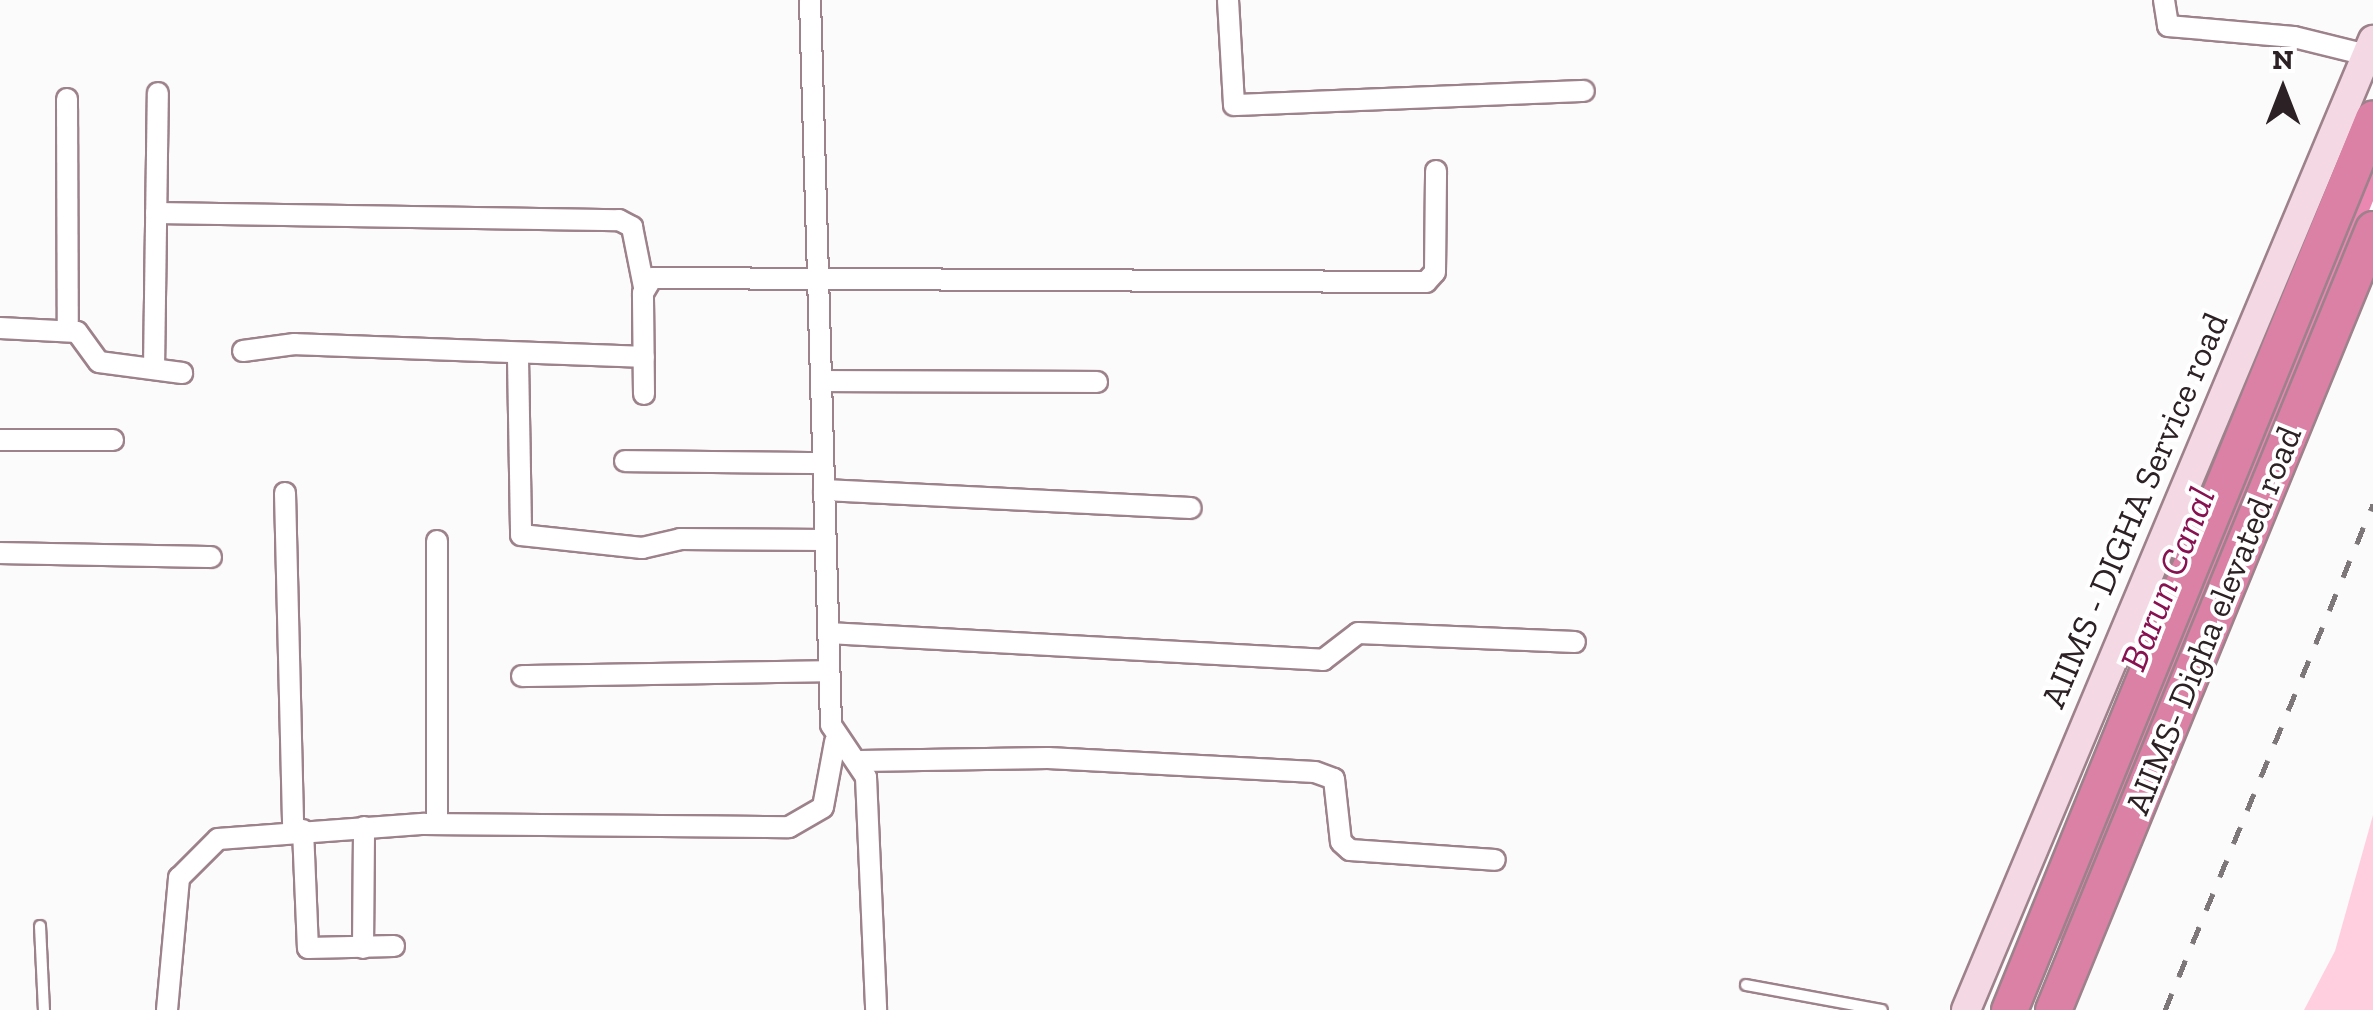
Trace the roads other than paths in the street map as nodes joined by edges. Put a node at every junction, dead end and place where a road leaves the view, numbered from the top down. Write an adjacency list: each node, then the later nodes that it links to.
1 (810, 0): 12 (street)
2 (1228, 0): 5 (street)
3 (2164, 0): 4 (street)
4 (2370, 47): 53 (main road, AIIMS - DIGHA Service road)
5 (1584, 91)
6 (158, 93): 10 (street)
7 (67, 99): 15 (street)
8 (2373, 118): 54 (highway, AIIMS- Digha elevated road)
9 (1436, 172): 12 (street)
10 (156, 214): 13 (street); 19 (street)
11 (2373, 229): 55 (highway, AIIMS- Digha elevated road)
12 (818, 275): 13 (street); 21 (street)
13 (644, 287): 17 (street)
14 (0, 328): 15 (street)
15 (68, 331): 19 (street)
16 (243, 351): 18 (street)
17 (644, 357): 18 (street); 23 (street)
18 (518, 358): 31 (street)
19 (154, 369): 20 (street)
20 (182, 373)
21 (821, 381): 22 (street); 27 (street)
22 (1097, 382)
23 (644, 394)
24 (0, 440): 25 (street)
25 (113, 440)
26 (625, 461): 27 (street)
27 (824, 463): 28 (street)
28 (824, 490): 30 (street); 31 (street)
29 (285, 493): 43 (street)
30 (1191, 508)
31 (825, 540): 35 (street)
32 (436, 541): 41 (street)
33 (0, 553): 34 (street)
34 (211, 557)
35 (828, 633): 36 (street); 37 (street)
36 (1576, 642)
37 (828, 671): 38 (street); 39 (street)
38 (522, 676)
39 (834, 742): 40 (street); 41 (street)
40 (860, 761): 44 (street); 51 (street)
41 (436, 824): 42 (street)
42 (364, 827): 43 (street); 47 (street)
43 (298, 831): 47 (street); 50 (street)
44 (1494, 860)
45 (40, 926): 49 (lane)
46 (394, 946): 47 (street)
47 (363, 948)
48 (1746, 985): 52 (lane)
49 (44, 1010)
50 (167, 1010)
51 (876, 1010)
52 (1882, 1010)
53 (1966, 1010)
54 (2009, 1010)
55 (2053, 1010)

